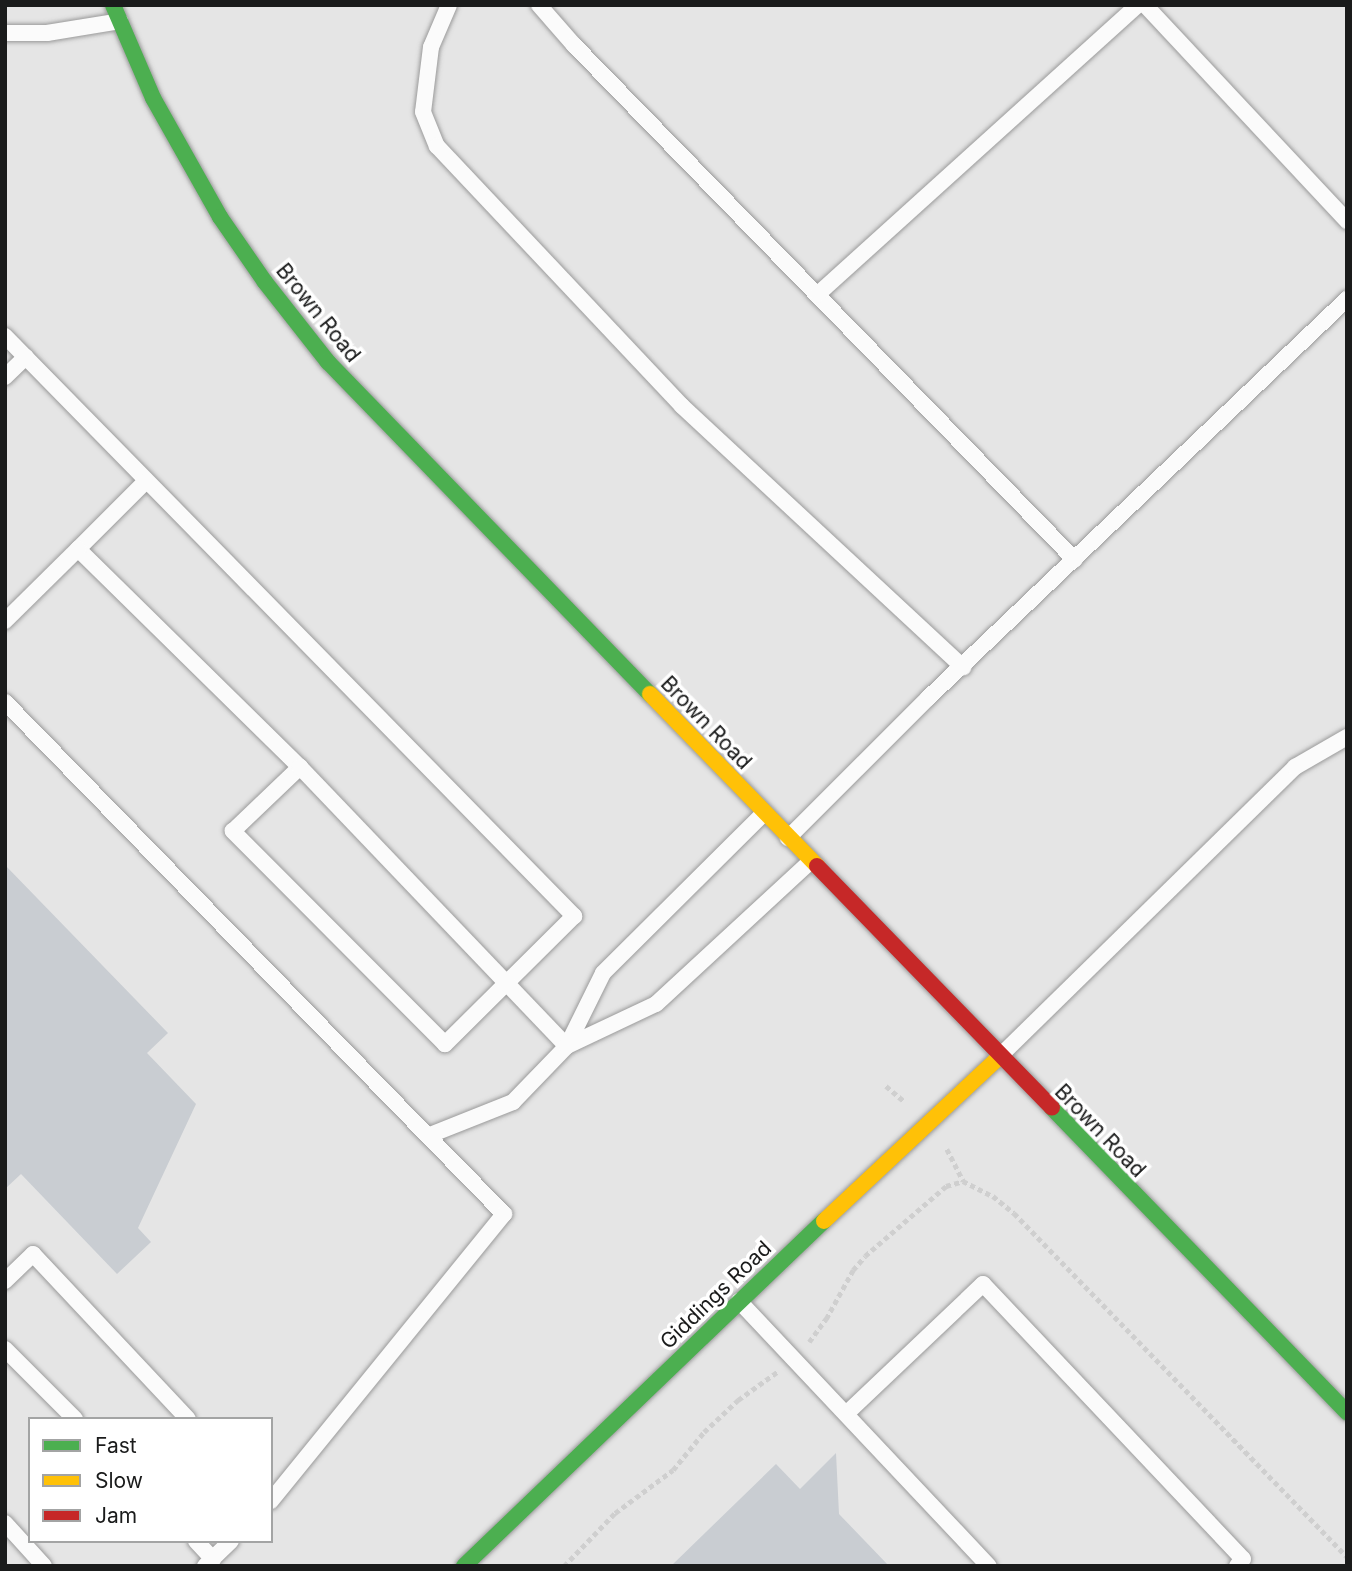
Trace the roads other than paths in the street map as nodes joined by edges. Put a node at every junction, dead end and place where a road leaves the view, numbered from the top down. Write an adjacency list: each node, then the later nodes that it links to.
1 (113, 5): 6 (main road, Brown Road)
2 (449, 5): 18 (lane)
3 (539, 5): 9 (lane)
4 (1138, 5): 9 (lane)
5 (1145, 5): 8 (lane)
6 (120, 21): 7 (lane); 22 (main road, Brown Road)
7 (5, 33)
8 (1347, 221)
9 (818, 294): 16 (lane)
10 (1347, 299): 16 (lane)
11 (5, 336): 12 (lane)
12 (26, 356): 13 (lane); 14 (lane)
13 (5, 377)
14 (145, 482): 15 (lane); 25 (lane)
15 (78, 549): 17 (lane); 21 (lane)
16 (1076, 560): 18 (lane)
17 (5, 621)
18 (963, 667): 23 (lane)
19 (5, 702): 28 (lane)
20 (1347, 737): 27 (lane)
21 (300, 767): 25 (lane); 25 (lane)
22 (764, 813): 23 (main road, Brown Road); 26 (lane)
23 (788, 838): 24 (main road, Brown Road)
24 (811, 861): 26 (lane); 27 (main road, Brown Road)
25 (508, 982): 26 (lane)
26 (567, 1046): 28 (lane)
27 (999, 1057): 30 (main road, Giddings Road); 32 (main road, Brown Road)
28 (430, 1135): 36 (lane)
29 (5, 1281): 35 (lane)
30 (739, 1301): 33 (lane); 42 (main road, Giddings Road)
31 (5, 1349): 34 (lane)
32 (1347, 1412)
33 (846, 1414): 43 (lane); 44 (lane)
34 (73, 1417)
35 (186, 1417)
36 (273, 1499)
37 (5, 1522): 41 (lane)
38 (197, 1543): 40 (lane)
39 (229, 1543): 40 (lane)
40 (209, 1562)
41 (44, 1566)
42 (464, 1566)
43 (989, 1566)
44 (1237, 1566)

